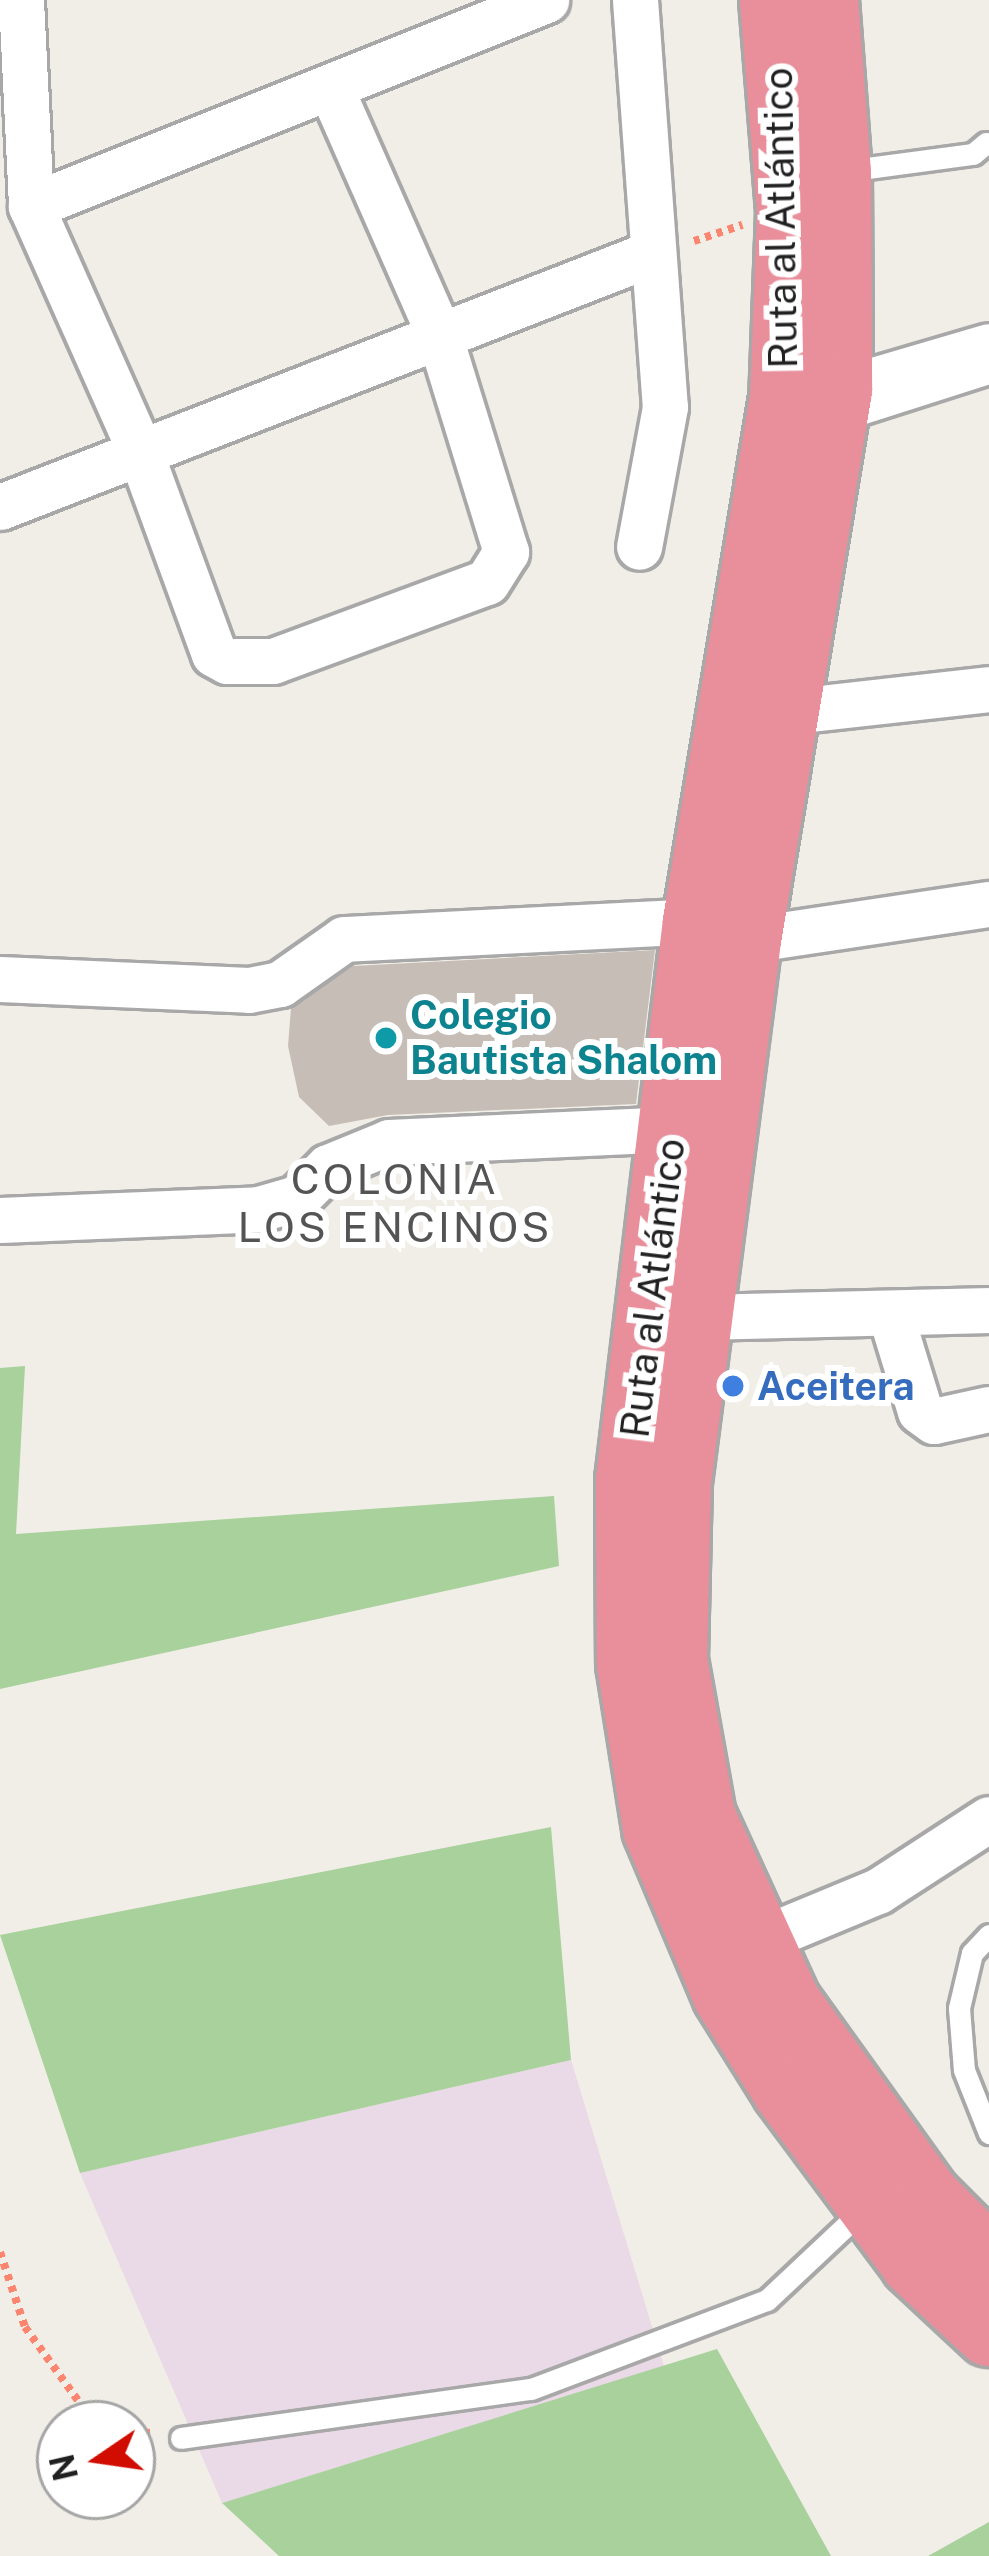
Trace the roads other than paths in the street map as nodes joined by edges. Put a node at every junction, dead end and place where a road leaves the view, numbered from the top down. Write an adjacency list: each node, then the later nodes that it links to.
1 (21, 0): 8 (street)
2 (546, 0): 5 (street)
3 (635, 0): 9 (street)
4 (814, 1): 7 (highway, Ruta al Atlántico)
5 (330, 87): 8 (street); 10 (street)
6 (986, 143): 7 (lane)
7 (814, 191): 13 (highway, Ruta al Atlántico); 20 (highway, Ruta al Atlántico)
8 (31, 206): 14 (street)
9 (650, 254): 10 (street); 16 (street)
10 (439, 334): 14 (street); 14 (street)
11 (989, 346): 13 (street)
12 (989, 373): 13 (lane)
13 (836, 406): 18 (highway, Ruta al Atlántico)
14 (139, 448): 15 (street)
15 (0, 507)
16 (639, 548)
17 (989, 689): 18 (street)
18 (784, 712): 20 (highway, Ruta al Atlántico)
19 (989, 904): 20 (street)
20 (722, 931): 21 (street); 22 (highway, Ruta al Atlántico); 26 (highway, Ruta al Atlántico)
21 (0, 979)
22 (674, 1130): 23 (street); 32 (highway, Ruta al Atlántico)
23 (0, 1220)
24 (989, 1310): 25 (street)
25 (890, 1313): 26 (street); 27 (street)
26 (703, 1317): 30 (highway, Ruta al Atlántico)
27 (989, 1409)
28 (989, 1819): 30 (street)
29 (989, 1935): 31 (lane)
30 (757, 1941): 33 (highway, Ruta al Atlántico)
31 (989, 2133)
32 (871, 2203): 34 (highway, Ruta al Atlántico); 35 (lane)
33 (989, 2259)
34 (989, 2333)
35 (181, 2438)

